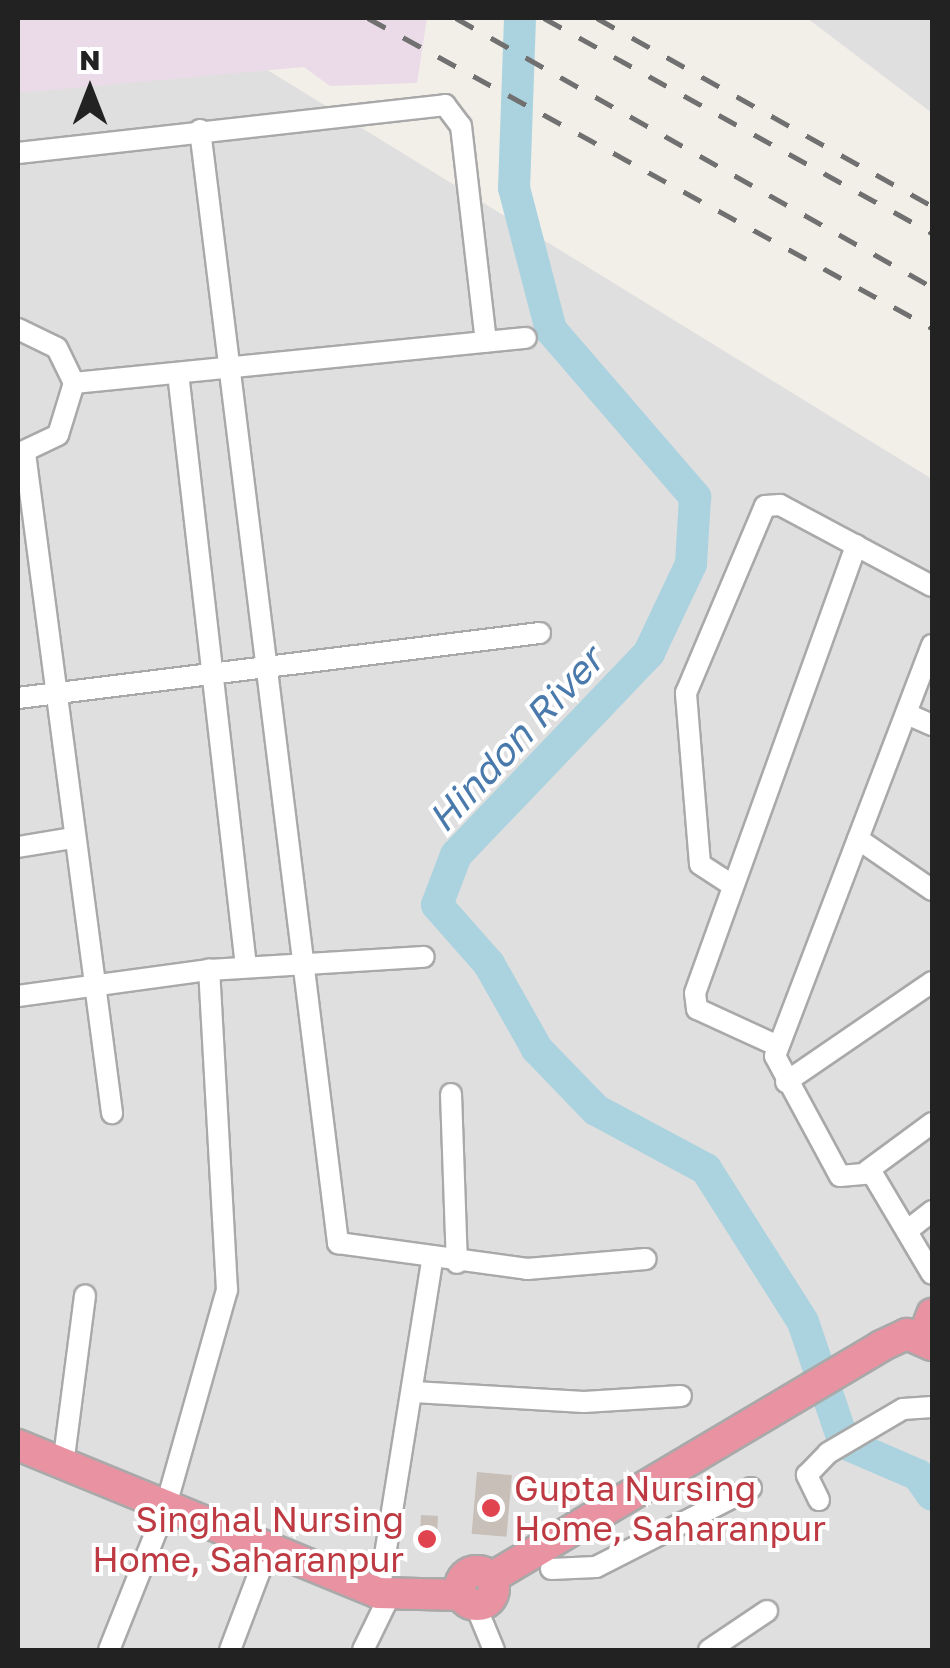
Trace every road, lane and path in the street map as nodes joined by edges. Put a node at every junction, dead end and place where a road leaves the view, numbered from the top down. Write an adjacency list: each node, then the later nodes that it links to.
1 (200, 130): 2 (street); 5 (street); 6 (street)
2 (18, 153)
3 (18, 330): 8 (street)
4 (526, 338): 5 (street)
5 (486, 342): 6 (street)
6 (234, 367): 7 (street); 14 (street)
7 (178, 372): 8 (street); 15 (street)
8 (74, 383): 9 (street)
9 (21, 454): 16 (street)
10 (856, 545): 11 (street); 23 (street); 23 (street)
11 (932, 586)
12 (540, 632): 14 (street)
13 (932, 645): 18 (street)
14 (268, 670): 15 (street); 26 (street)
15 (212, 676): 16 (street); 27 (street)
16 (53, 693): 17 (street); 20 (street)
17 (18, 698)
18 (907, 714): 19 (street); 21 (street)
19 (932, 724)
20 (72, 838): 22 (street); 30 (street)
21 (858, 840): 24 (street); 32 (street)
22 (18, 846)
23 (732, 886): 32 (street)
24 (932, 890)
25 (424, 956): 26 (street)
26 (304, 961): 27 (street); 41 (street)
27 (246, 966): 28 (street)
28 (209, 970): 30 (street); 54 (street)
29 (932, 982): 33 (street)
30 (92, 986): 31 (street); 35 (street)
31 (18, 996)
32 (778, 1046): 33 (street)
33 (786, 1082): 37 (street)
34 (451, 1094): 42 (street)
35 (112, 1112)
36 (932, 1123): 37 (street)
37 (867, 1170): 39 (street)
38 (932, 1211): 39 (street)
39 (908, 1230): 43 (street)
40 (646, 1259): 42 (street)
41 (432, 1260): 42 (street); 46 (street)
42 (457, 1262)
43 (932, 1274)
44 (84, 1294): 50 (street)
45 (929, 1332): 51 (highway)
46 (414, 1392): 47 (street); 57 (street)
47 (681, 1396)
48 (932, 1407): 53 (street)
49 (18, 1445): 50 (highway)
50 (64, 1465): 54 (highway)
51 (659, 1483): 56 (highway); 58 (highway)
52 (751, 1488): 56 (street)
53 (820, 1500)
54 (165, 1509): 55 (highway); 60 (street)
55 (268, 1552): 57 (highway); 61 (street)
56 (551, 1569): 58 (highway)
57 (375, 1585): 58 (highway); 62 (street)
58 (476, 1590): 63 (street)
59 (767, 1611): 64 (street)
60 (109, 1650)
61 (230, 1650)
62 (363, 1650)
63 (494, 1650)
64 (708, 1650)

